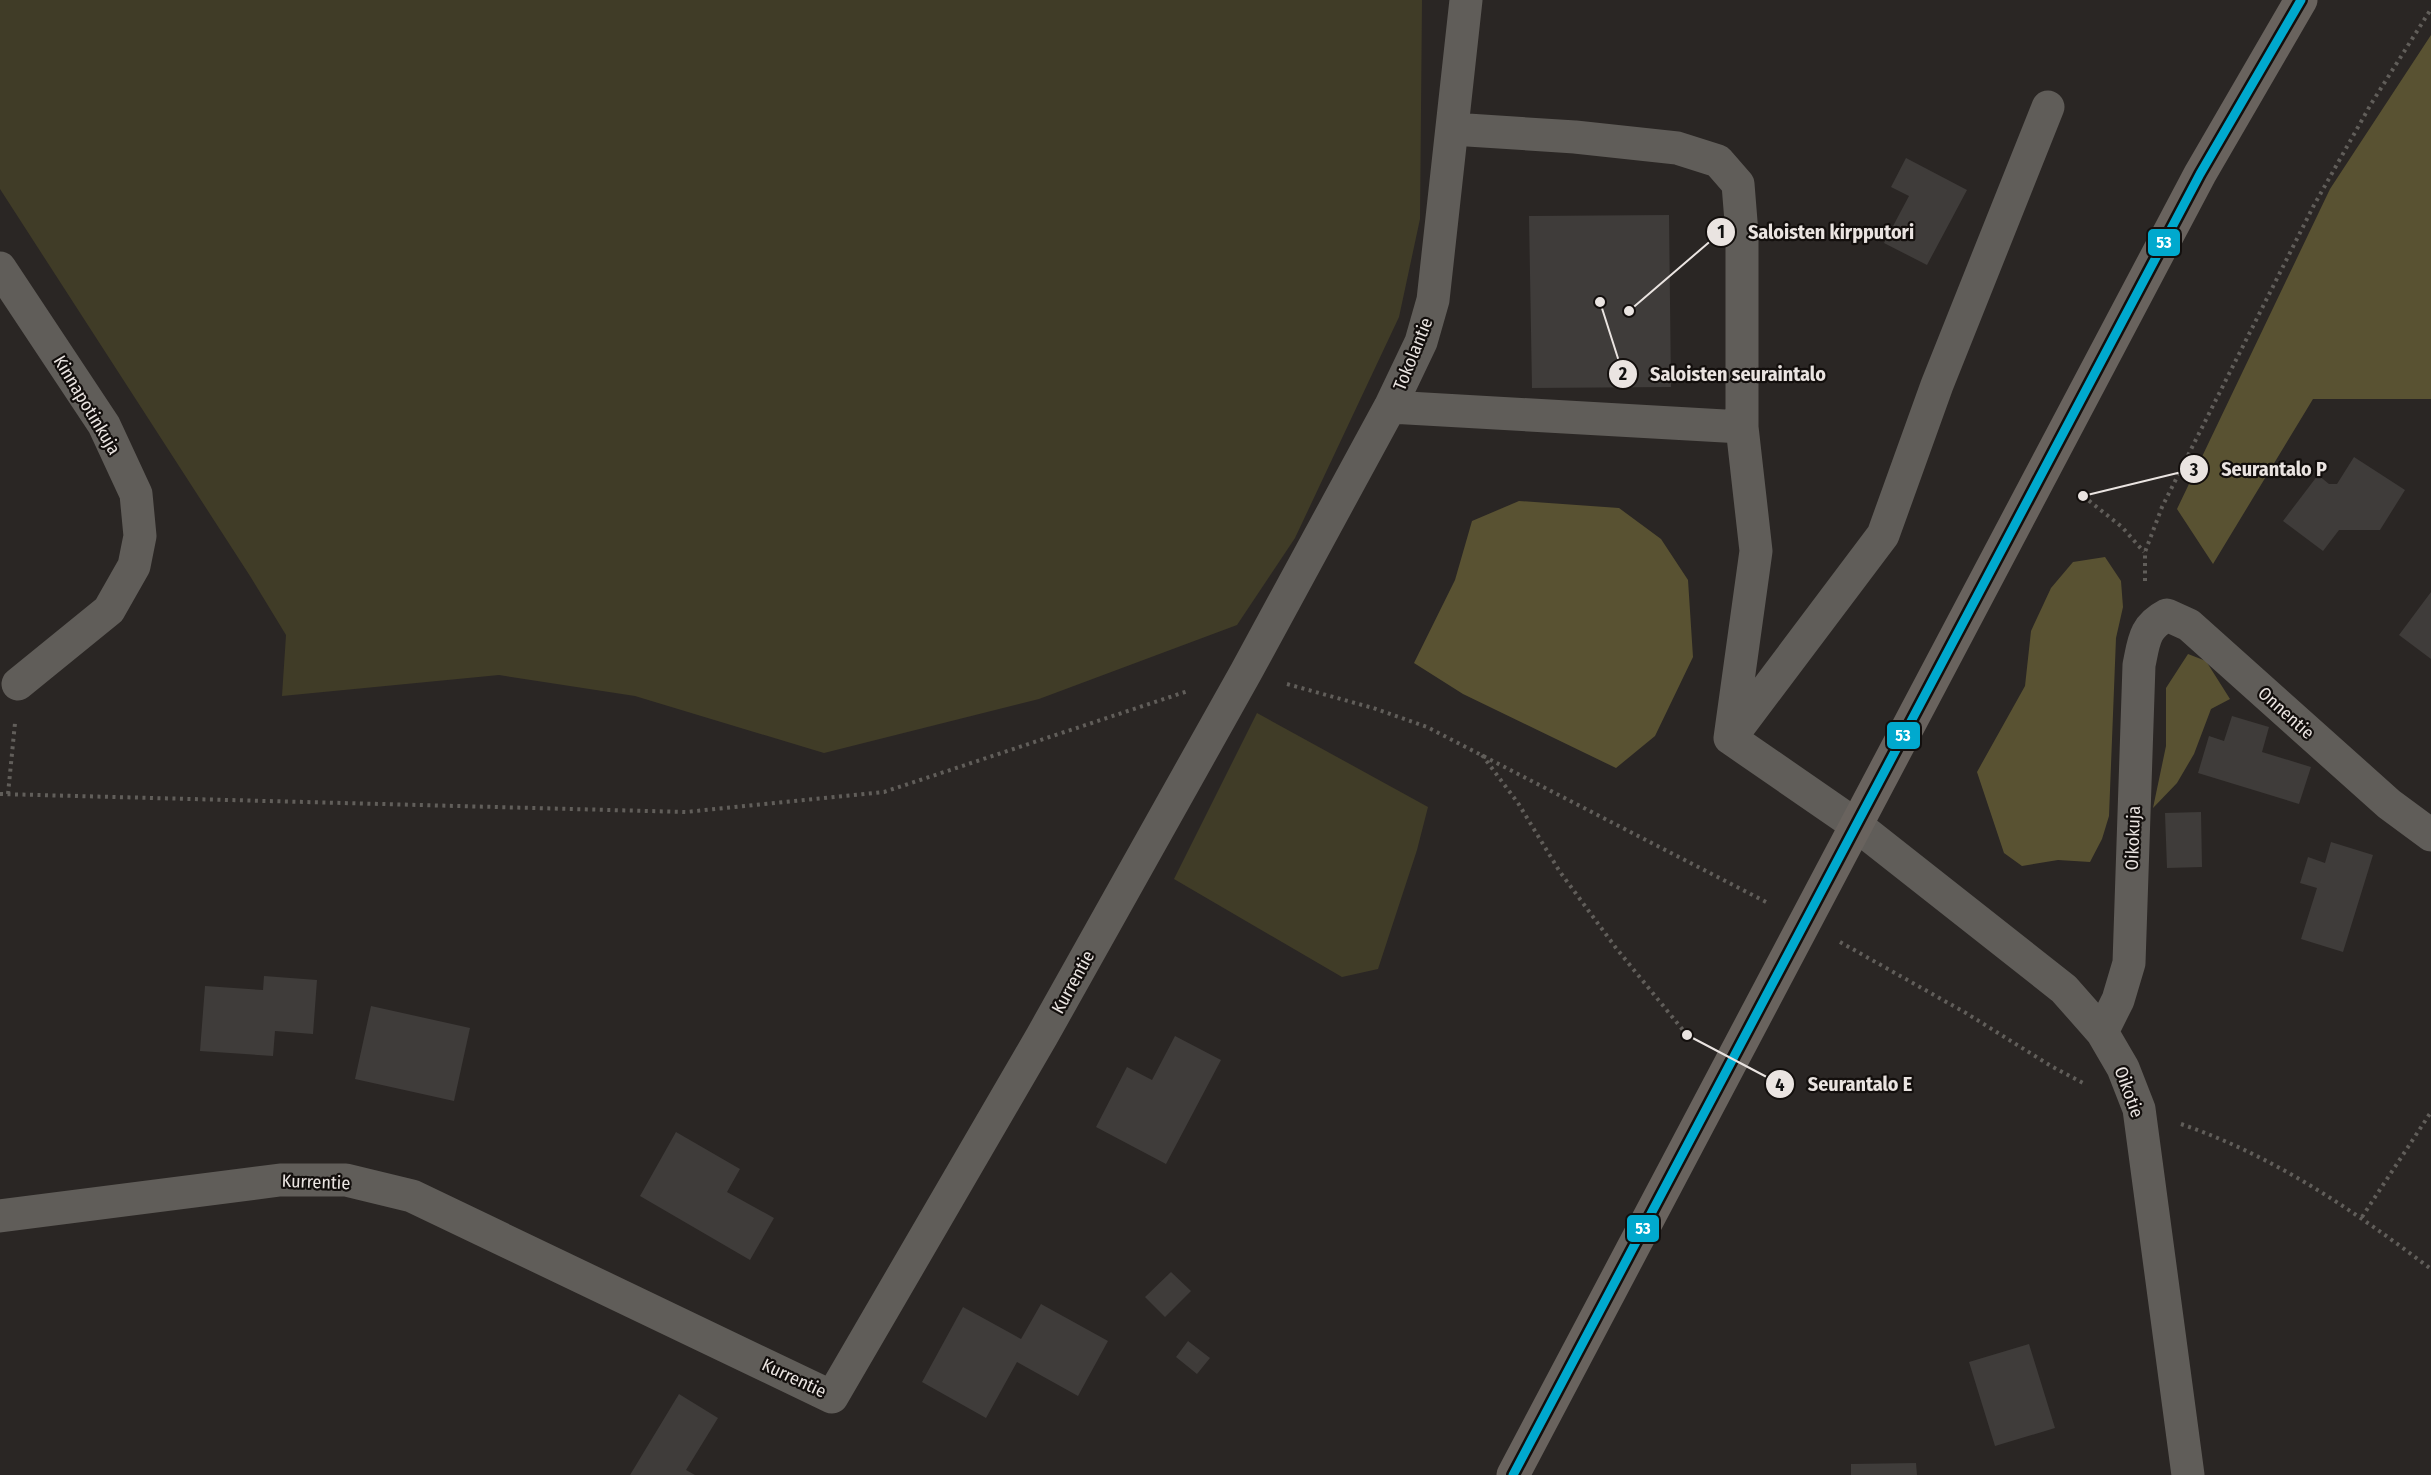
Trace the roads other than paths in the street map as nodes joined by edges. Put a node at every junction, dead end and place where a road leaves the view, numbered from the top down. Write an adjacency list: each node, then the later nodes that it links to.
1 (1466, 0): 4 (street, Tokolantie)
2 (2301, 0): 12 (highway)
3 (2048, 107): 11 (street)
4 (1452, 129): 6 (street, Tokolantie); 7 (street)
5 (0, 268): 10 (street, Kinnapotinkuja)
6 (1390, 407): 7 (street); 9 (street, Tokolantie)
7 (1742, 427): 11 (street)
8 (2145, 639): 13 (street, Onnentie); 14 (street, Oikokuja)
9 (1246, 672): 15 (street, Kurrentie)
10 (18, 684)
11 (1730, 738): 12 (street, Oikotie)
12 (1856, 825): 14 (street, Oikotie); 16 (highway)
13 (2431, 836)
14 (2102, 1032): 17 (street, Oikotie)
15 (0, 1216)
16 (1514, 1475)
17 (2188, 1475)

